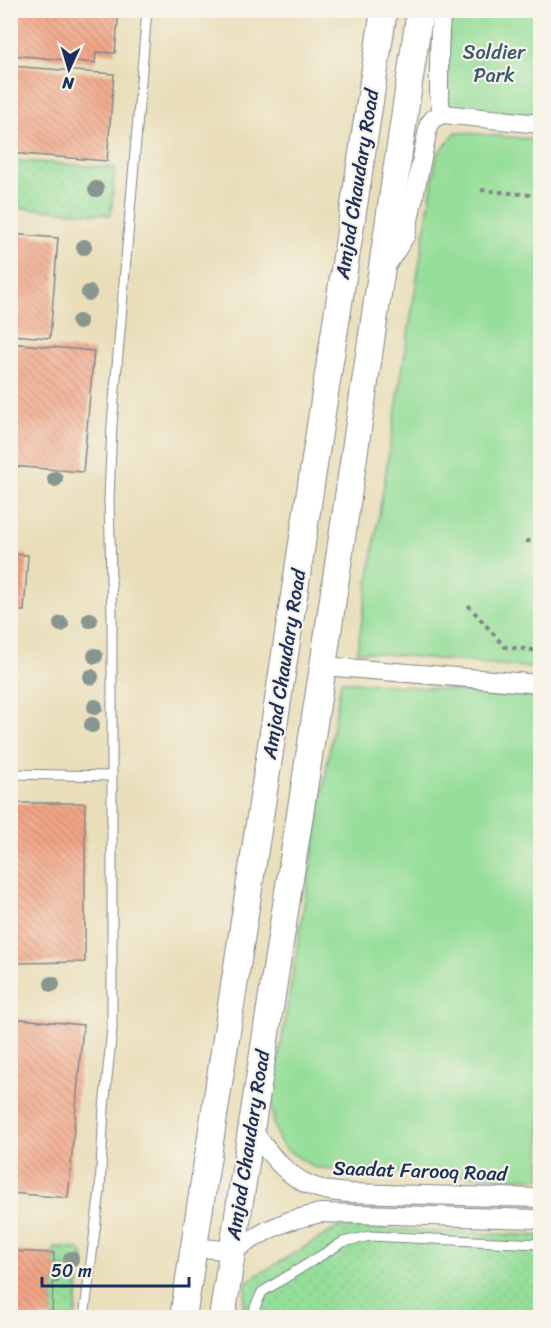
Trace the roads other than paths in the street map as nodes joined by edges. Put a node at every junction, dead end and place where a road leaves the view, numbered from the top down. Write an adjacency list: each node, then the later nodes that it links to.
1 (147, 10): 11 (lane)
2 (384, 10): 16 (main road, Amjad Chaudary Road)
3 (420, 10): 7 (main road, Amjad Chaudary Road)
4 (442, 10): 5 (street)
5 (443, 114): 6 (street); 7 (street)
6 (540, 124)
7 (380, 276): 8 (main road, Amjad Chaudary Road)
8 (323, 666): 9 (street); 12 (main road, Amjad Chaudary Road)
9 (540, 684)
10 (10, 774): 11 (lane)
11 (112, 776): 18 (lane)
12 (251, 1127): 13 (street, Saadat Farooq Road); 17 (main road, Amjad Chaudary Road)
13 (540, 1198)
14 (540, 1219): 17 (street)
15 (540, 1244): 21 (lane)
16 (194, 1247): 17 (street); 19 (main road, Amjad Chaudary Road)
17 (232, 1251): 20 (main road, Amjad Chaudary Road)
18 (84, 1317)
19 (183, 1317)
20 (222, 1317)
21 (254, 1317)

